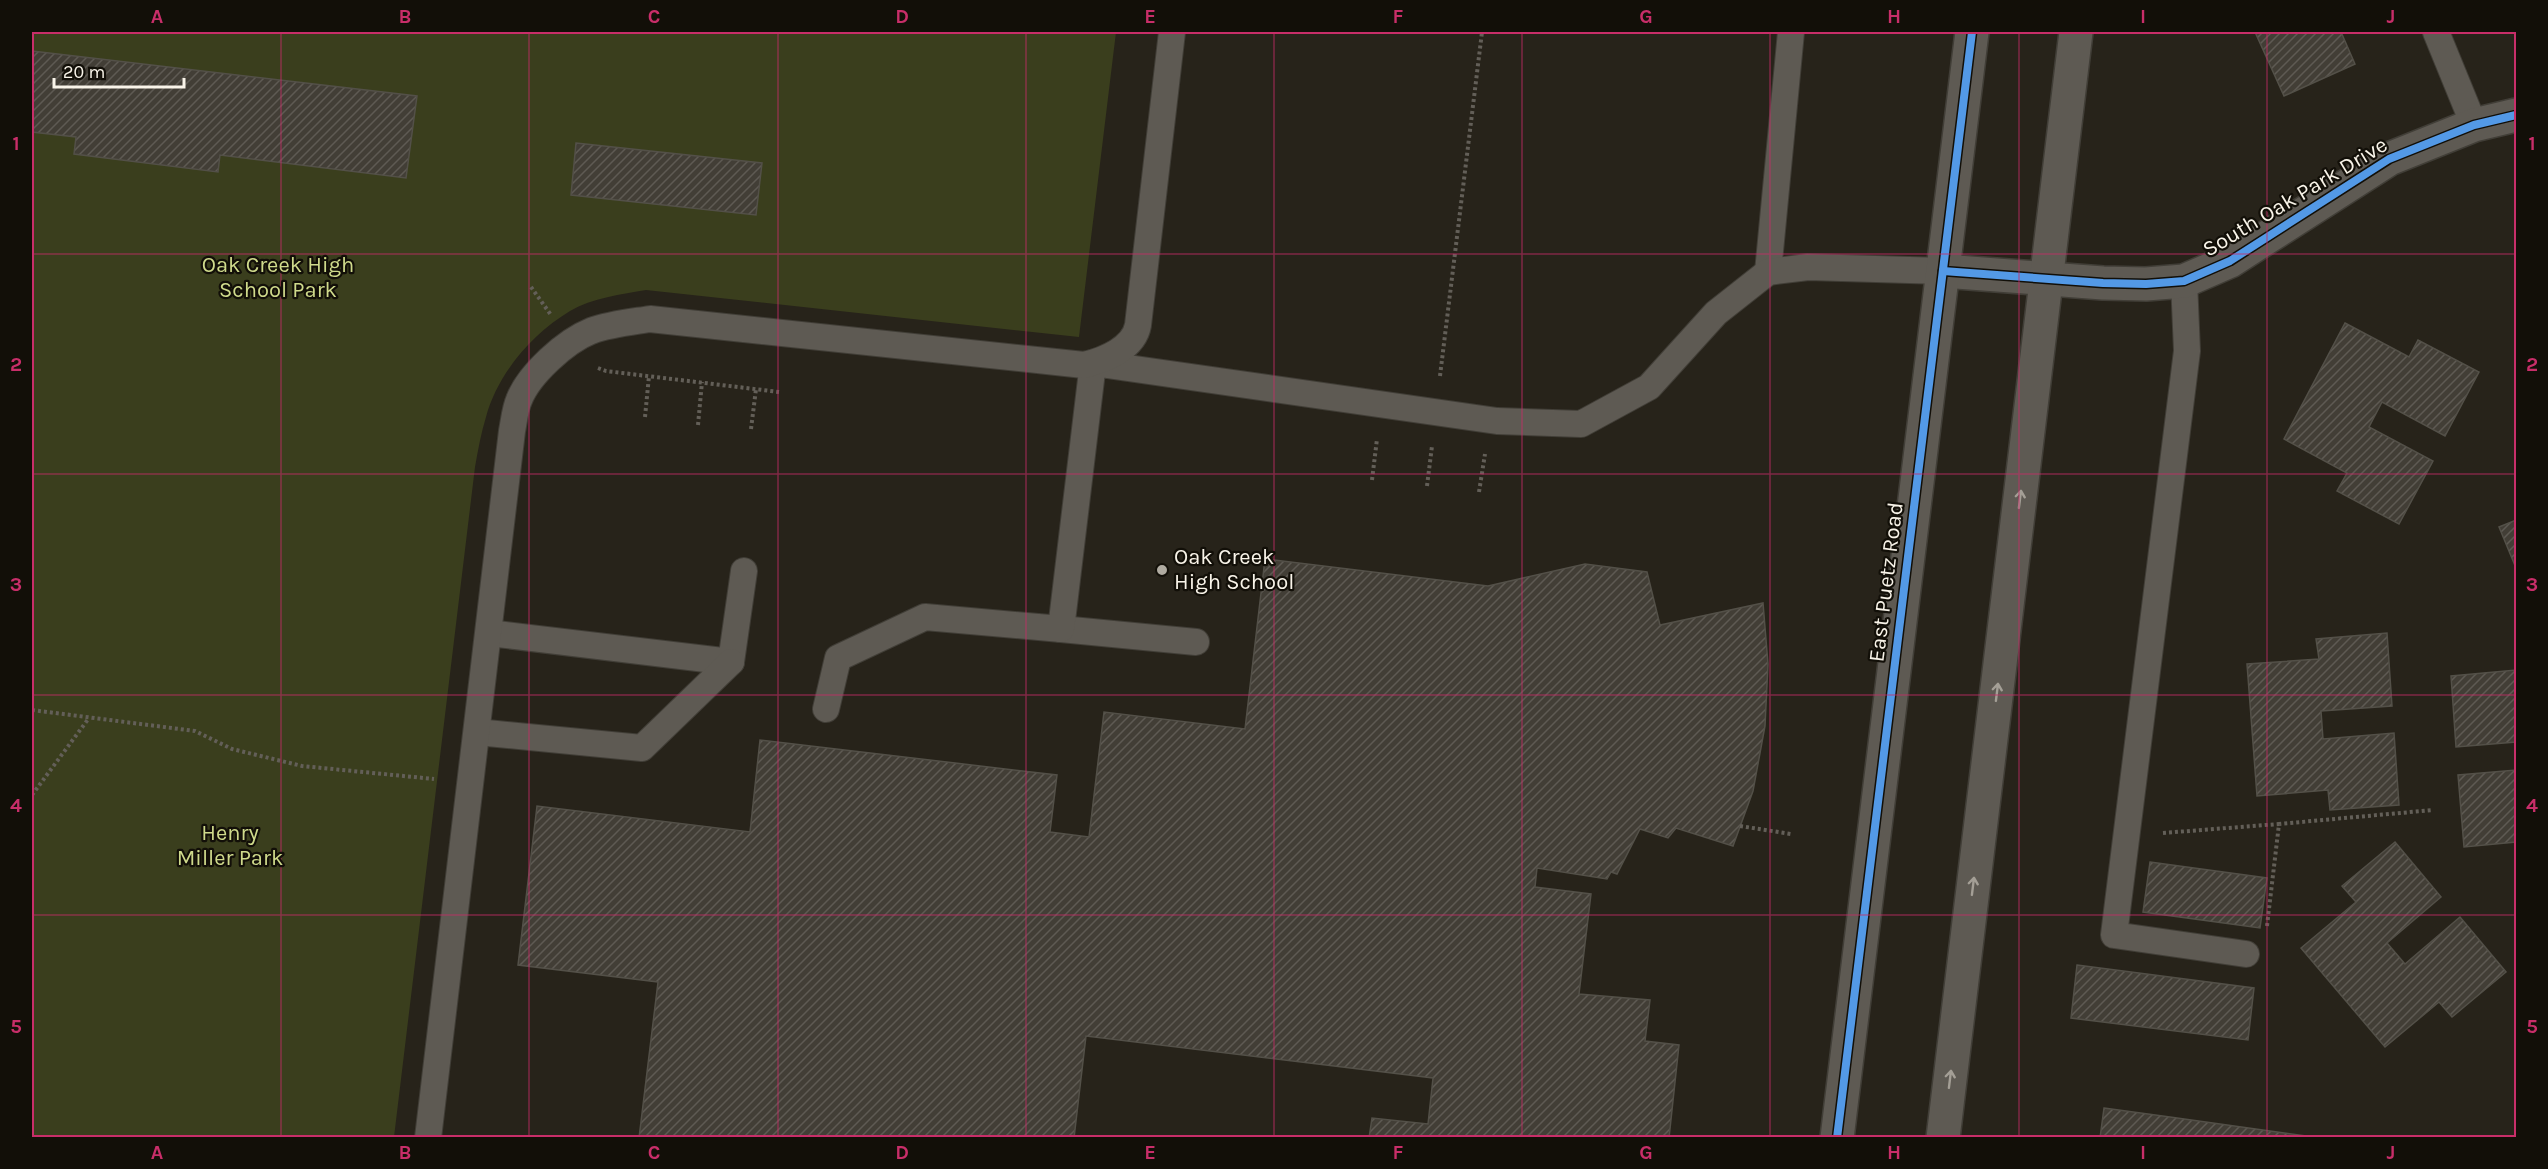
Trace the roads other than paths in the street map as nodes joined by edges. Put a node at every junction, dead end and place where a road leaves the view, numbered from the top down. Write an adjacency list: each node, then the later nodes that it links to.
1 (1172, 32): 12 (lane)
2 (1791, 32): 9 (lane)
3 (1972, 32): 8 (street, East Puetz Road)
4 (2076, 32): 10 (street)
5 (2436, 32): 7 (lane)
6 (2517, 115): 7 (street, South Oak Park Drive)
7 (2474, 125): 11 (street, South Oak Park Drive)
8 (1943, 271): 9 (lane); 10 (street, South Oak Park Drive); 22 (street, East Puetz Road)
9 (1768, 272): 12 (lane)
10 (2046, 279): 11 (street, South Oak Park Drive); 23 (street, one-way to 10)
11 (2184, 281): 20 (lane)
12 (1093, 363): 14 (lane); 15 (lane)
13 (744, 571): 17 (lane)
14 (1061, 629): 16 (lane); 18 (lane)
15 (489, 633): 17 (lane); 19 (lane)
16 (1196, 642)
17 (731, 662): 19 (lane)
18 (826, 709)
19 (477, 732): 21 (lane)
20 (2246, 954)
21 (428, 1137)
22 (1837, 1137)
23 (1943, 1137)

